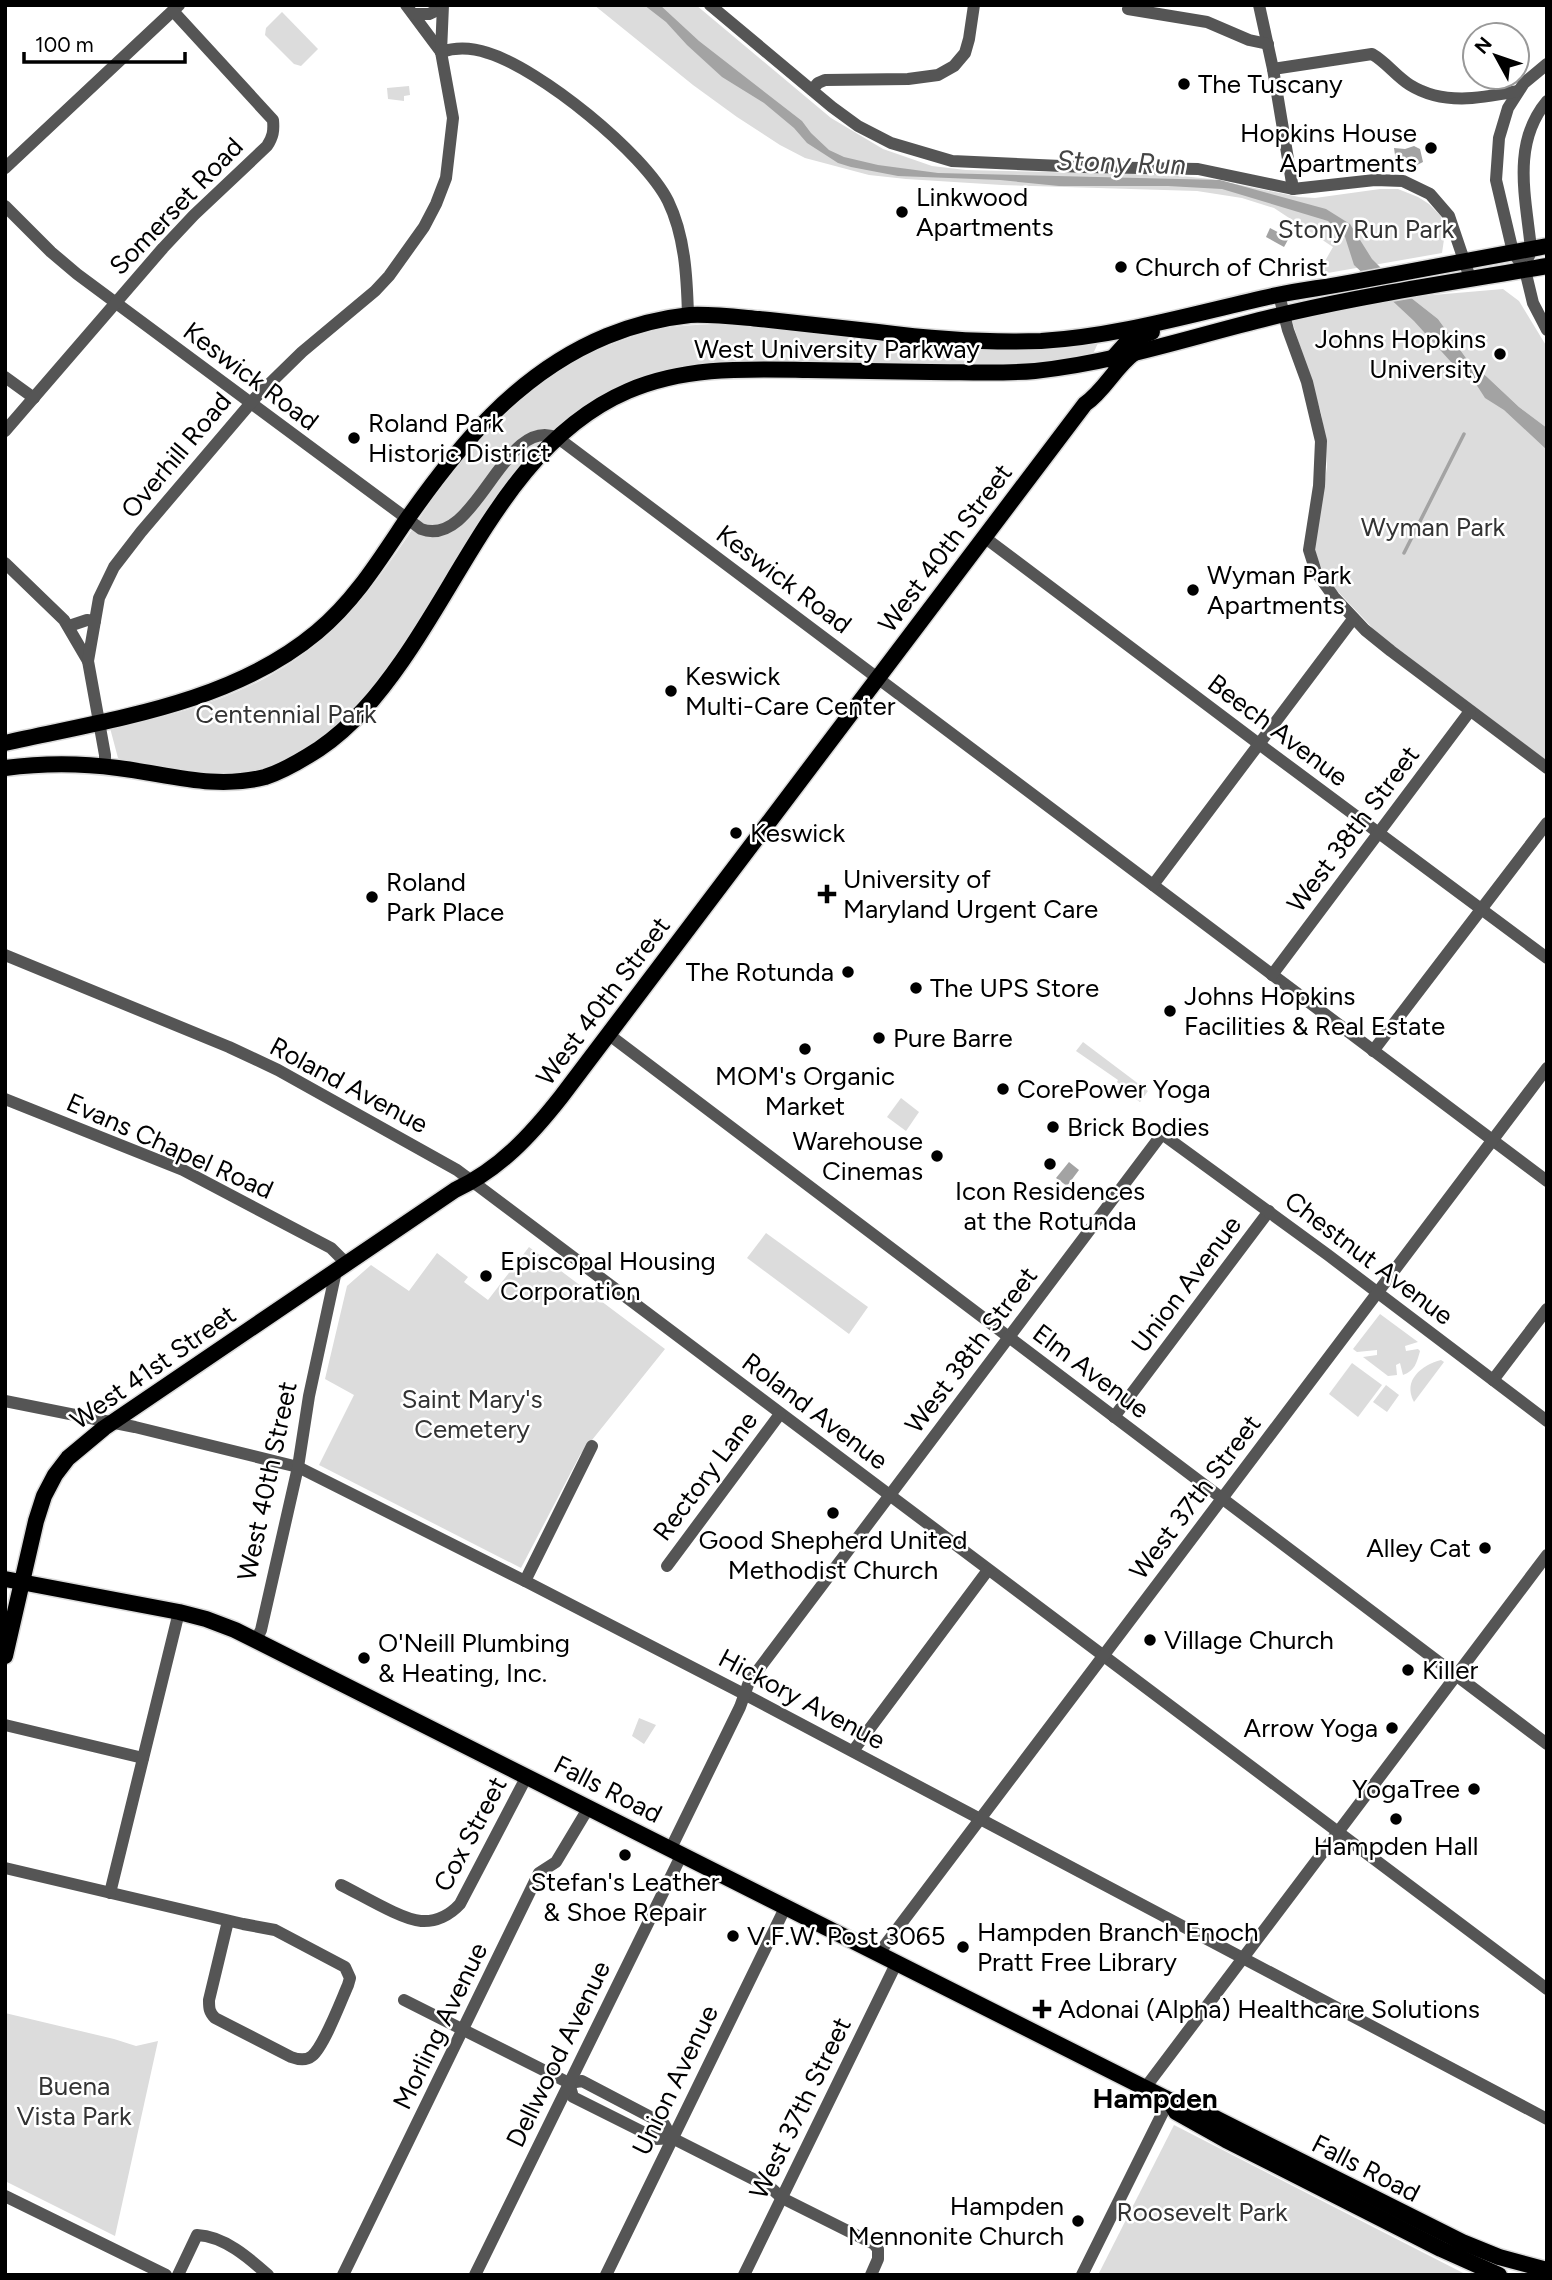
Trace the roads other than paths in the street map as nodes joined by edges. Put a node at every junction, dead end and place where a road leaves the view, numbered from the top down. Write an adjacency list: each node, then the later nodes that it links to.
1 (710, 5): 13 (street)
2 (974, 5): 13 (street)
3 (1259, 5): 8 (street)
4 (443, 7): 7 (street, Overhill Road); 9 (street, Overhill Road)
5 (176, 8): 16 (street); 27 (street, Somerset Road)
6 (1128, 9): 8 (street)
7 (410, 10): 9 (street)
8 (1268, 44): 11 (street)
9 (441, 52): 29 (street); 36 (street, Overhill Road)
10 (1547, 64): 12 (street)
11 (1273, 69): 14 (street); 17 (street)
12 (1531, 79)
13 (812, 90): 17 (street)
14 (1518, 91): 20 (street)
15 (1547, 100): 19 (street)
16 (5, 168)
17 (1293, 188): 21 (street)
18 (5, 206): 27 (street, Keswick Road)
19 (1539, 248): 20 (main road, West University Parkway); 23 (street)
20 (1513, 252): 21 (main road, West University Parkway); 23 (street)
21 (1464, 261): 24 (main road, West University Parkway); 25 (street)
22 (1547, 266): 23 (main road, West University Parkway)
23 (1525, 270): 25 (main road, West University Parkway); 31 (street)
24 (1443, 274): 25 (main road, West University Parkway); 26 (main road, West University Parkway); 30 (main road, West University Parkway)
25 (1469, 278)
26 (1279, 295): 28 (main road, West University Parkway); 30 (street)
27 (114, 303): 35 (street, Somerset Road); 36 (street, Keswick Road)
28 (1197, 315): 29 (main road, West University Parkway); 33 (main road, West 40th Street)
29 (688, 316): 40 (main road, West University Parkway)
30 (1286, 322): 32 (main road, West University Parkway); 43 (street)
31 (1547, 330)
32 (1134, 353): 33 (main road, West University Parkway); 37 (main road, West 40th Street)
33 (1113, 358): 37 (main road, West 40th Street); 39 (main road, West University Parkway)
34 (5, 377): 35 (street)
35 (34, 398): 38 (street, Somerset Road)
36 (250, 403): 40 (street, Keswick Road); 44 (street, Overhill Road)
37 (1085, 404): 41 (main road, West 40th Street)
38 (5, 431)
39 (558, 438): 40 (street, Keswick Road); 47 (street, Keswick Road); 52 (main road, West University Parkway)
40 (407, 520): 49 (main road, West University Parkway)
41 (984, 537): 47 (main road, West 40th Street); 51 (street, Beech Avenue)
42 (5, 564): 45 (street)
43 (1353, 619): 48 (street); 51 (street)
44 (95, 621): 45 (street); 46 (street, Overhill Road)
45 (69, 626): 46 (street)
46 (88, 661): 49 (street, Overhill Road)
47 (878, 677): 57 (street, Keswick Road); 62 (main road, West 40th Street)
48 (1470, 711): 54 (street); 56 (street, West 38th Street)
49 (99, 722): 50 (main road, West University Parkway); 52 (street, Overhill Road)
50 (5, 743)
51 (1259, 744): 56 (street, Beech Avenue); 57 (street)
52 (105, 767): 53 (main road, West University Parkway)
53 (5, 768)
54 (1547, 768)
55 (1547, 823): 58 (street)
56 (1379, 833): 58 (street, Beech Avenue); 61 (street, West 38th Street)
57 (1153, 885): 61 (street, Keswick Road)
58 (1480, 908): 60 (street, Beech Avenue); 63 (street)
59 (5, 956): 69 (street, Roland Avenue)
60 (1547, 958)
61 (1272, 975): 63 (street, Keswick Road)
62 (608, 1034): 69 (main road, West 40th Street); 74 (street, Elm Avenue)
63 (1373, 1051): 67 (street, Keswick Road)
64 (1547, 1068): 67 (street, West 37th Street)
65 (5, 1099): 71 (street, Evans Chapel Road)
66 (1162, 1134): 70 (street, Chestnut Avenue); 74 (street, West 38th Street)
67 (1493, 1139): 68 (street, Keswick Road); 72 (street, West 37th Street)
68 (1547, 1181)
69 (472, 1182): 71 (main road, West 40th Street); 77 (street, Roland Avenue)
70 (1269, 1211): 72 (street, Chestnut Avenue); 78 (street, Union Avenue)
71 (341, 1267): 80 (main road, West 41st Street); 82 (street, West 40th Street)
72 (1377, 1292): 75 (street, Chestnut Avenue); 84 (street, West 37th Street)
73 (1547, 1309): 75 (street)
74 (1009, 1337): 78 (street, Elm Avenue); 83 (street, West 38th Street)
75 (1493, 1380): 79 (street, Chestnut Avenue)
76 (5, 1401): 80 (street, Hickory Avenue)
77 (780, 1414): 83 (street, Roland Avenue); 86 (street, Rectory Lane)
78 (1114, 1417): 84 (street, Elm Avenue)
79 (1547, 1421)
80 (111, 1423): 82 (street, Hickory Avenue); 90 (main road, West 41st Street)
81 (592, 1446): 89 (street)
82 (298, 1467): 89 (street, Hickory Avenue); 92 (street, West 40th Street)
83 (890, 1496): 87 (street, Roland Avenue); 96 (street, West 38th Street)
84 (1222, 1498): 94 (street, West 37th Street); 95 (street, Elm Avenue)
85 (1547, 1555): 95 (street)
86 (667, 1566)
87 (988, 1570): 94 (street, Roland Avenue); 99 (street)
88 (5, 1579): 90 (main road, Falls Road)
89 (525, 1581): 96 (street, Hickory Avenue)
90 (22, 1582): 91 (main road, Falls Road); 93 (main road, West 41st Street)
91 (179, 1612): 92 (main road, Falls Road); 100 (street)
92 (256, 1640): 101 (main road, Falls Road)
93 (5, 1656)
94 (1103, 1656): 103 (street, West 37th Street); 104 (street, Roland Avenue)
95 (1456, 1675): 98 (street, Elm Avenue); 104 (street)
96 (744, 1694): 99 (street, Hickory Avenue); 105 (street, West 38th Street)
97 (5, 1725): 100 (street)
98 (1547, 1744)
99 (853, 1752): 103 (street, Hickory Avenue)
100 (143, 1758): 108 (street)
101 (527, 1776): 102 (main road, Falls Road); 107 (street, Cox Street)
102 (589, 1807): 105 (main road, Falls Road); 116 (street, Morling Avenue)
103 (979, 1819): 111 (street, West 37th Street); 112 (street, Hickory Avenue)
104 (1338, 1831): 112 (street); 114 (street, Roland Avenue)
105 (677, 1851): 109 (main road, Falls Road); 117 (street, Dellwood Avenue)
106 (5, 1868): 108 (street)
107 (341, 1885)
108 (110, 1894): 110 (street)
109 (786, 1906): 111 (main road, Falls Road); 121 (street, Union Avenue)
110 (228, 1921): 110 (street)
111 (879, 1953): 113 (main road, Falls Road)
112 (1242, 1958): 118 (street); 120 (street, Hickory Avenue)
113 (897, 1962): 118 (main road, Falls Road); 123 (street, West 37th Street)
114 (1547, 1989)
115 (404, 2000): 116 (street)
116 (464, 2029): 117 (street); 128 (street, Morling Avenue)
117 (569, 2083): 121 (street); 129 (street, Dellwood Avenue)
118 (1145, 2088): 119 (main road, Falls Road)
119 (1168, 2099): 124 (main road, Falls Road); 133 (street); 134 (main road, Falls Road)
120 (1547, 2119)
121 (672, 2138): 123 (street); 130 (street, Union Avenue)
122 (5, 2196): 125 (street)
123 (782, 2198): 131 (street, West 37th Street); 132 (street)
124 (1547, 2270)
125 (166, 2275)
126 (178, 2275): 127 (street)
127 (268, 2275)
128 (343, 2275)
129 (475, 2275)
130 (606, 2275)
131 (744, 2275)
132 (871, 2275)
133 (1082, 2275)
134 (1499, 2275)

